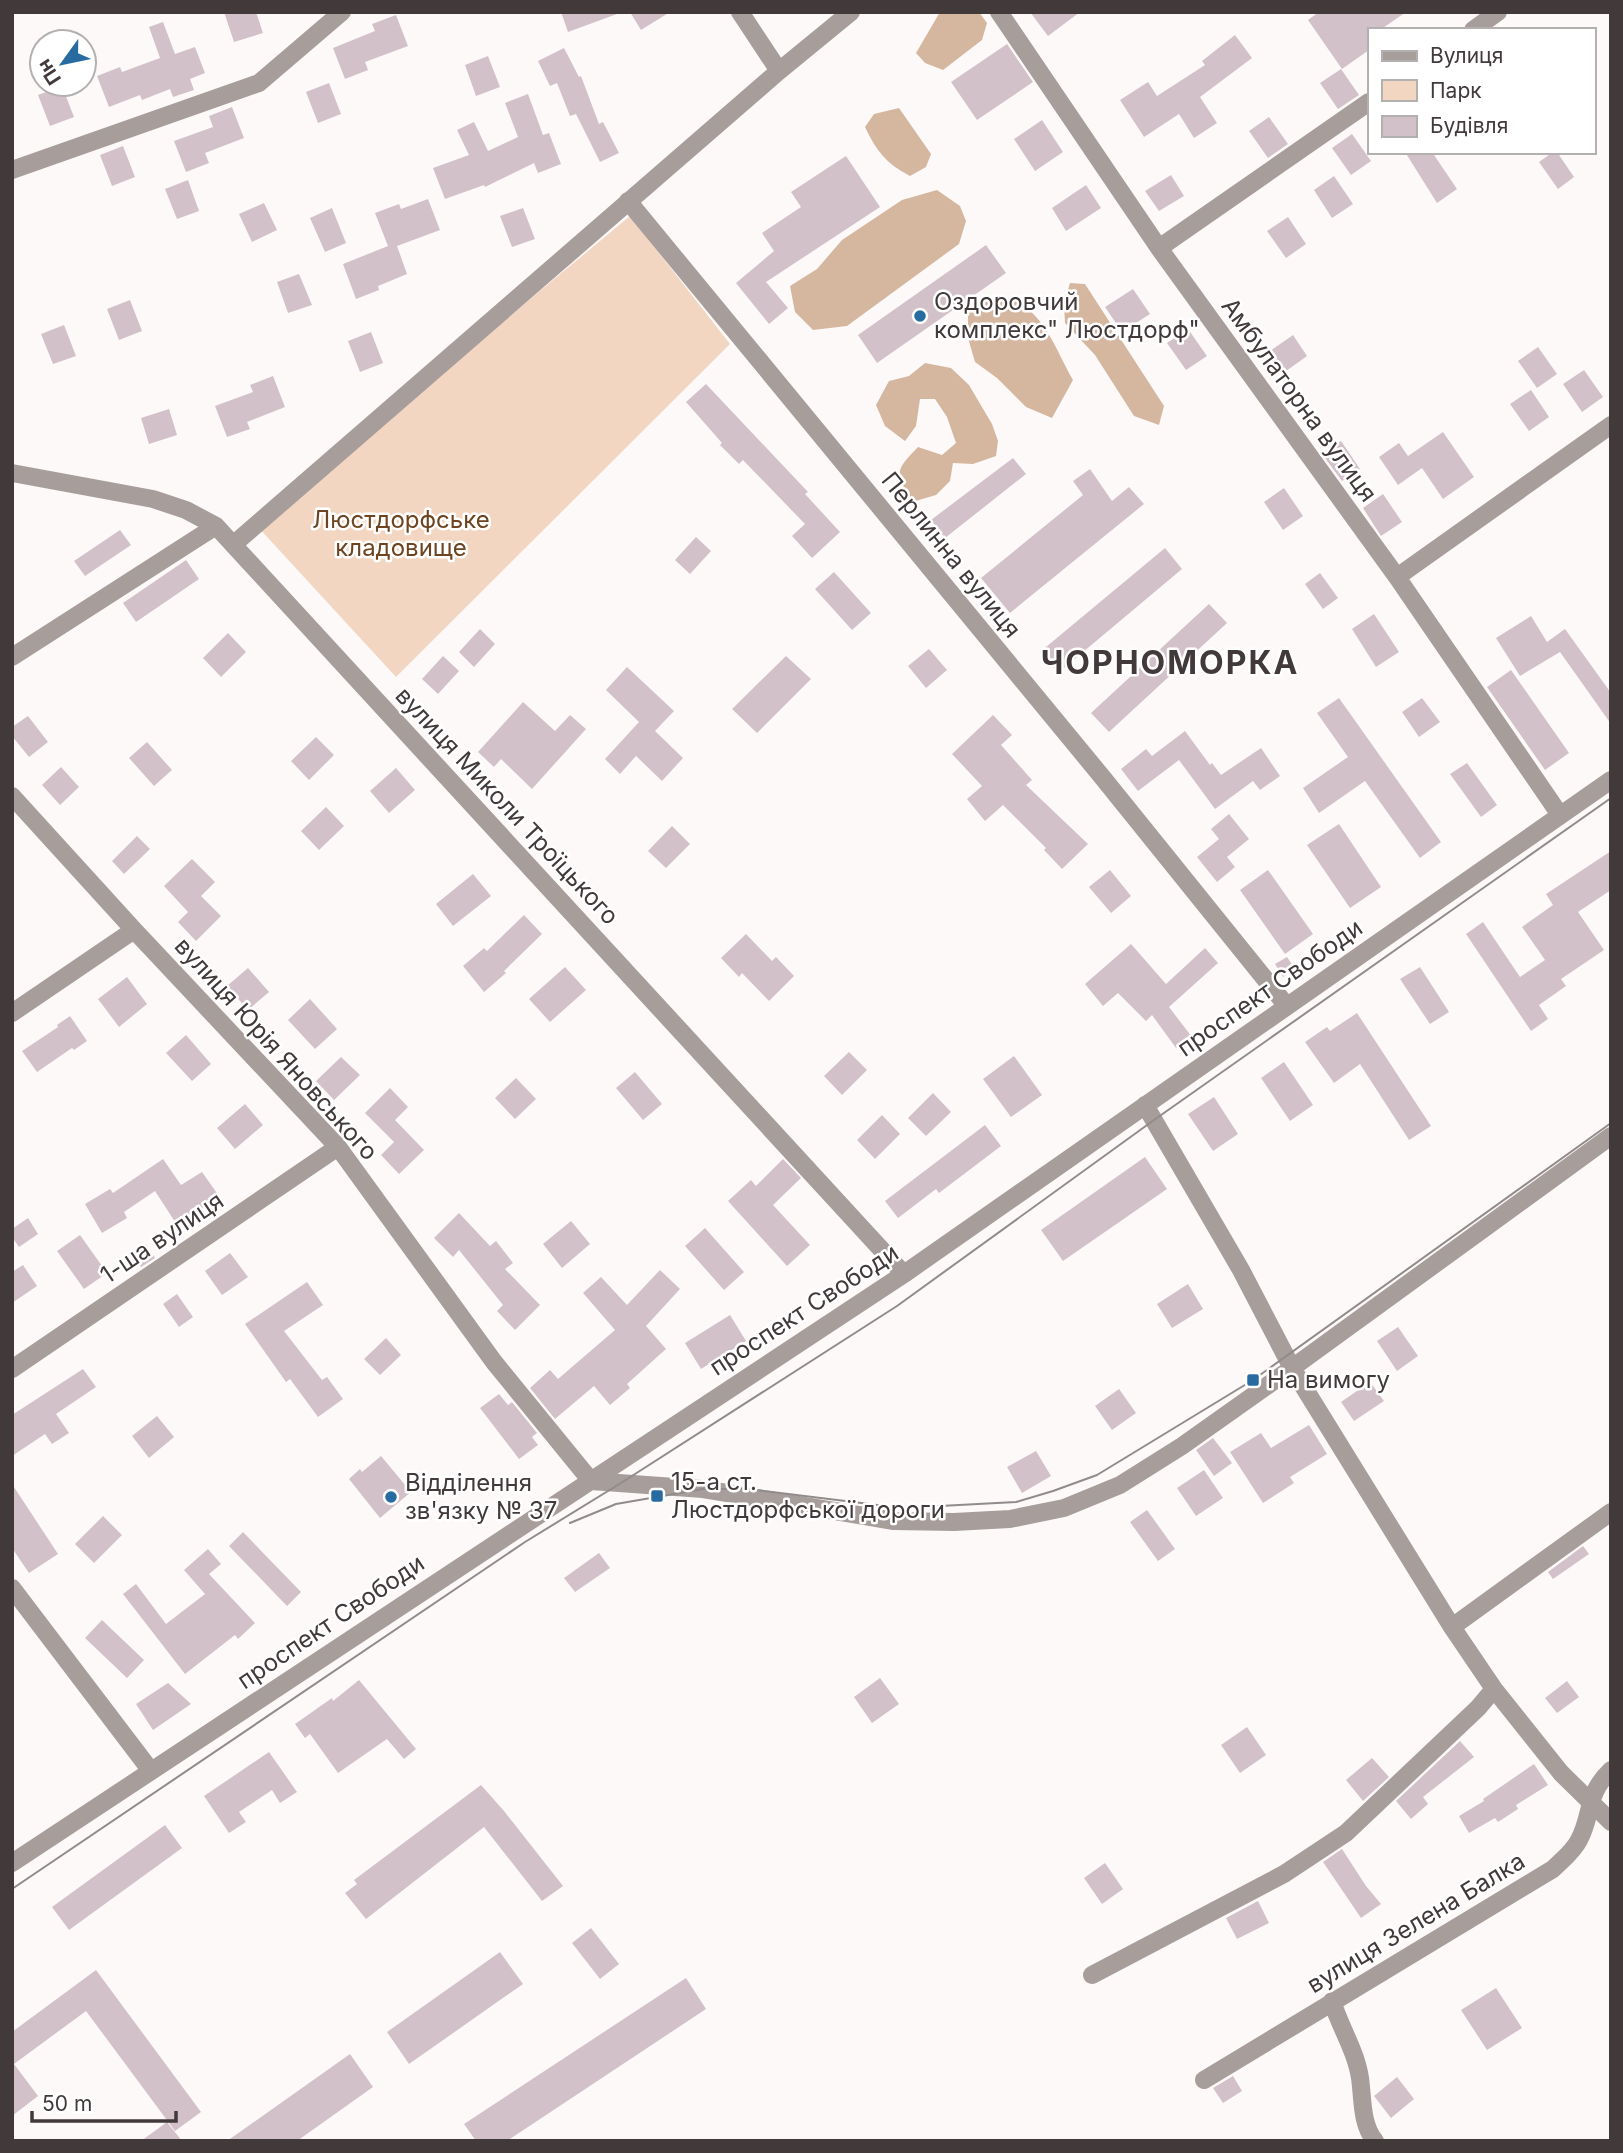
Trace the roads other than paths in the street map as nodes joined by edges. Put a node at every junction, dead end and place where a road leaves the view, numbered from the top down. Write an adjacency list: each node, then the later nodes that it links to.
1 (342, 12): 9 (street)
2 (740, 12): 7 (street)
3 (850, 12): 7 (street)
4 (999, 12): 11 (street, Амбулаторна вулиця)
5 (1498, 12): 6 (street)
6 (1476, 28)
7 (779, 71): 10 (street)
8 (1368, 103): 11 (street)
9 (12, 170)
10 (628, 201): 15 (street); 22 (street, Перлинна вулиця)
11 (1159, 248): 16 (street, Амбулаторна вулиця)
12 (1611, 425): 16 (street)
13 (12, 473): 14 (street, вулиця Миколи Троїцького)
14 (216, 526): 15 (street, вулиця Миколи Троїцького); 17 (street)
15 (234, 544): 27 (street, вулиця Миколи Троїцького)
16 (1397, 577): 20 (street, Амбулаторна вулиця)
17 (12, 657)
18 (1611, 780): 20 (street, проспект Свободи)
19 (12, 796): 21 (street, вулиця Юрія Яновського)
20 (1560, 815): 22 (street, проспект Свободи)
21 (134, 930): 23 (street); 26 (street, вулиця Юрія Яновського)
22 (1286, 1006): 24 (street, проспект Свободи)
23 (12, 1013)
24 (1145, 1105): 27 (street, проспект Свободи); 29 (street)
25 (1611, 1136): 29 (street)
26 (338, 1147): 28 (street, 1-ша вулиця); 30 (street, вулиця Юрія Яновського)
27 (904, 1274): 30 (street, проспект Свободи)
28 (12, 1368)
29 (1292, 1368): 30 (street); 33 (street)
30 (591, 1481): 36 (street, проспект Свободи)
31 (1611, 1512): 33 (street)
32 (12, 1588): 36 (street)
33 (1452, 1627): 34 (street)
34 (1494, 1689): 37 (street); 40 (street)
35 (1611, 1770): 37 (street, вулиця Зелена Балка)
36 (151, 1771): 39 (street, проспект Свободи)
37 (1590, 1803): 38 (street); 41 (street, вулиця Зелена Балка)
38 (1611, 1822)
39 (12, 1863)
40 (1092, 1975)
41 (1332, 2001): 42 (street, вулиця Зелена Балка); 43 (street)
42 (1204, 2080)
43 (1375, 2141)

